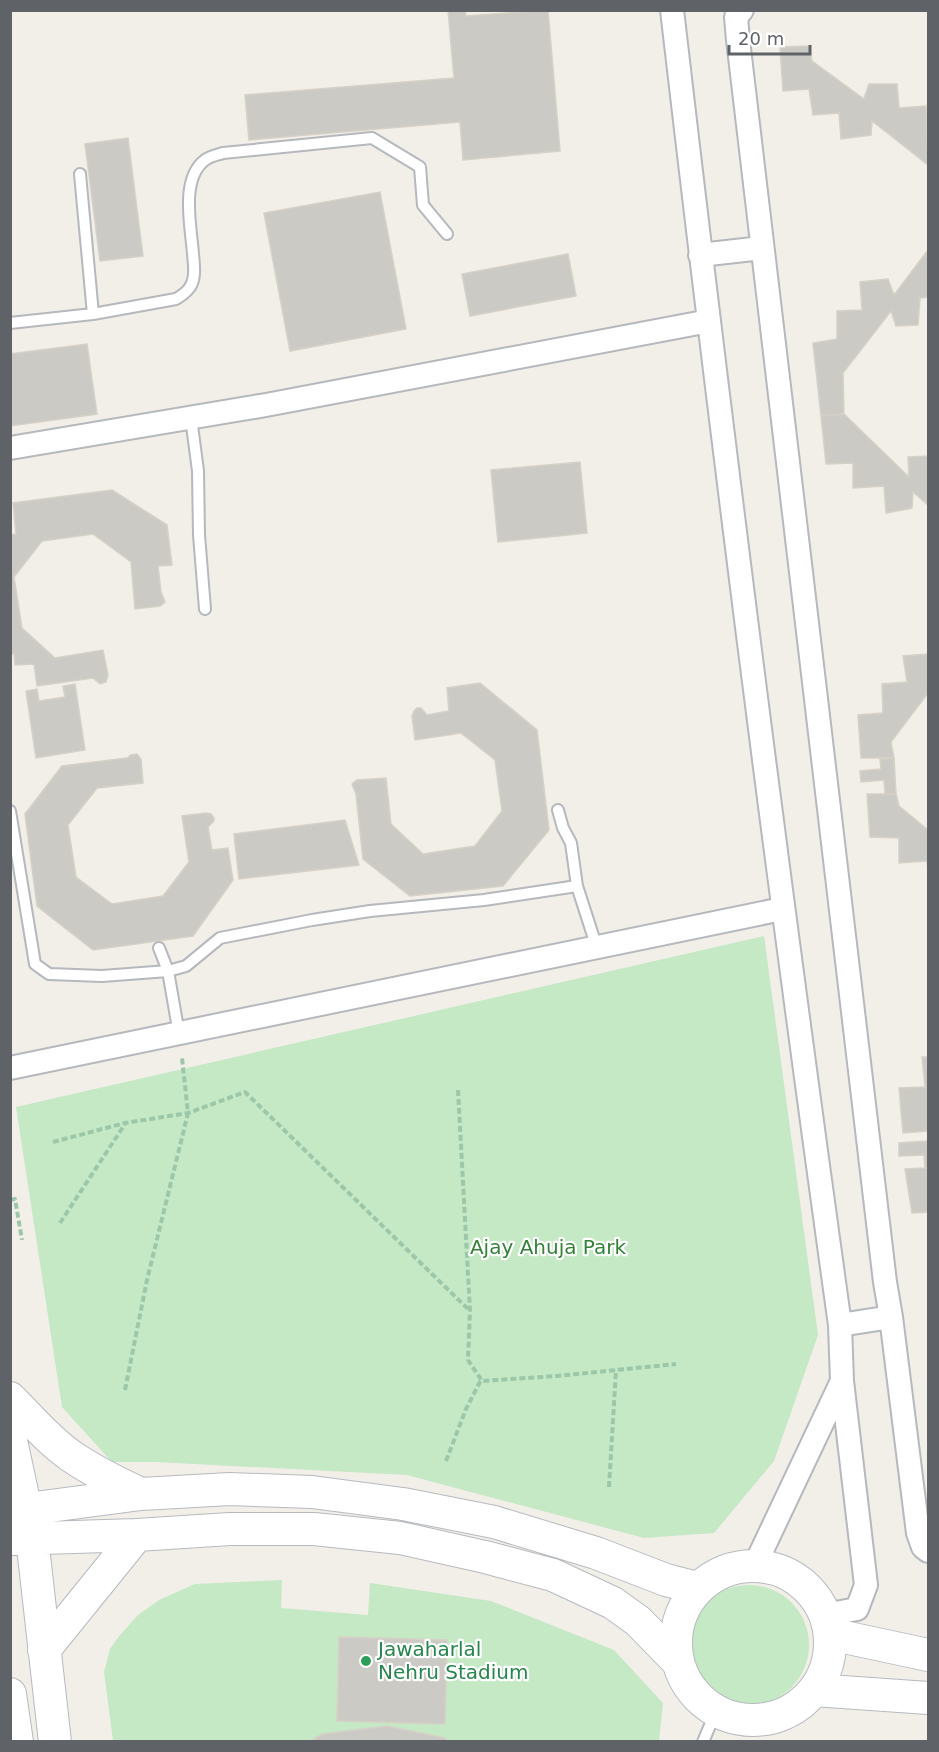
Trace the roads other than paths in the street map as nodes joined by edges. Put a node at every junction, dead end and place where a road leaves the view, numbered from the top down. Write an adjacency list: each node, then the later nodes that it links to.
1 (672, 10): 6 (street)
2 (742, 10): 5 (street)
3 (80, 174): 7 (lane)
4 (447, 234): 7 (lane)
5 (762, 248): 6 (street); 22 (street)
6 (700, 255): 8 (street)
7 (93, 314): 9 (lane)
8 (708, 321): 10 (street); 16 (street)
9 (10, 323)
10 (191, 418): 11 (street); 12 (lane)
11 (10, 448)
12 (205, 609)
13 (558, 810): 15 (lane)
14 (10, 811): 19 (lane)
15 (577, 886): 18 (lane); 19 (lane)
16 (782, 909): 18 (street); 23 (street)
17 (159, 948): 19 (lane)
18 (597, 948): 20 (street)
19 (168, 972): 20 (lane)
20 (179, 1034): 21 (street)
21 (10, 1068)
22 (891, 1317): 23 (street); 30 (street)
23 (840, 1325): 24 (street)
24 (842, 1381): 31 (street); 33 (street)
25 (10, 1398): 27 (street)
26 (10, 1436): 28 (street)
27 (141, 1494): 28 (street); 32 (street)
28 (20, 1524): 29 (street); 34 (street)
29 (137, 1535): 34 (street); 36 (street)
30 (928, 1551)
31 (755, 1565): 32 (street); 33 (street)
32 (697, 1588): 36 (street)
33 (828, 1625): 35 (street); 37 (street)
34 (44, 1650): 42 (street)
35 (928, 1655)
36 (678, 1662): 40 (street)
37 (814, 1690): 39 (street); 40 (street)
38 (10, 1694): 41 (street)
39 (928, 1698)
40 (716, 1711): 43 (lane)
41 (16, 1742)
42 (55, 1742)
43 (703, 1742)

